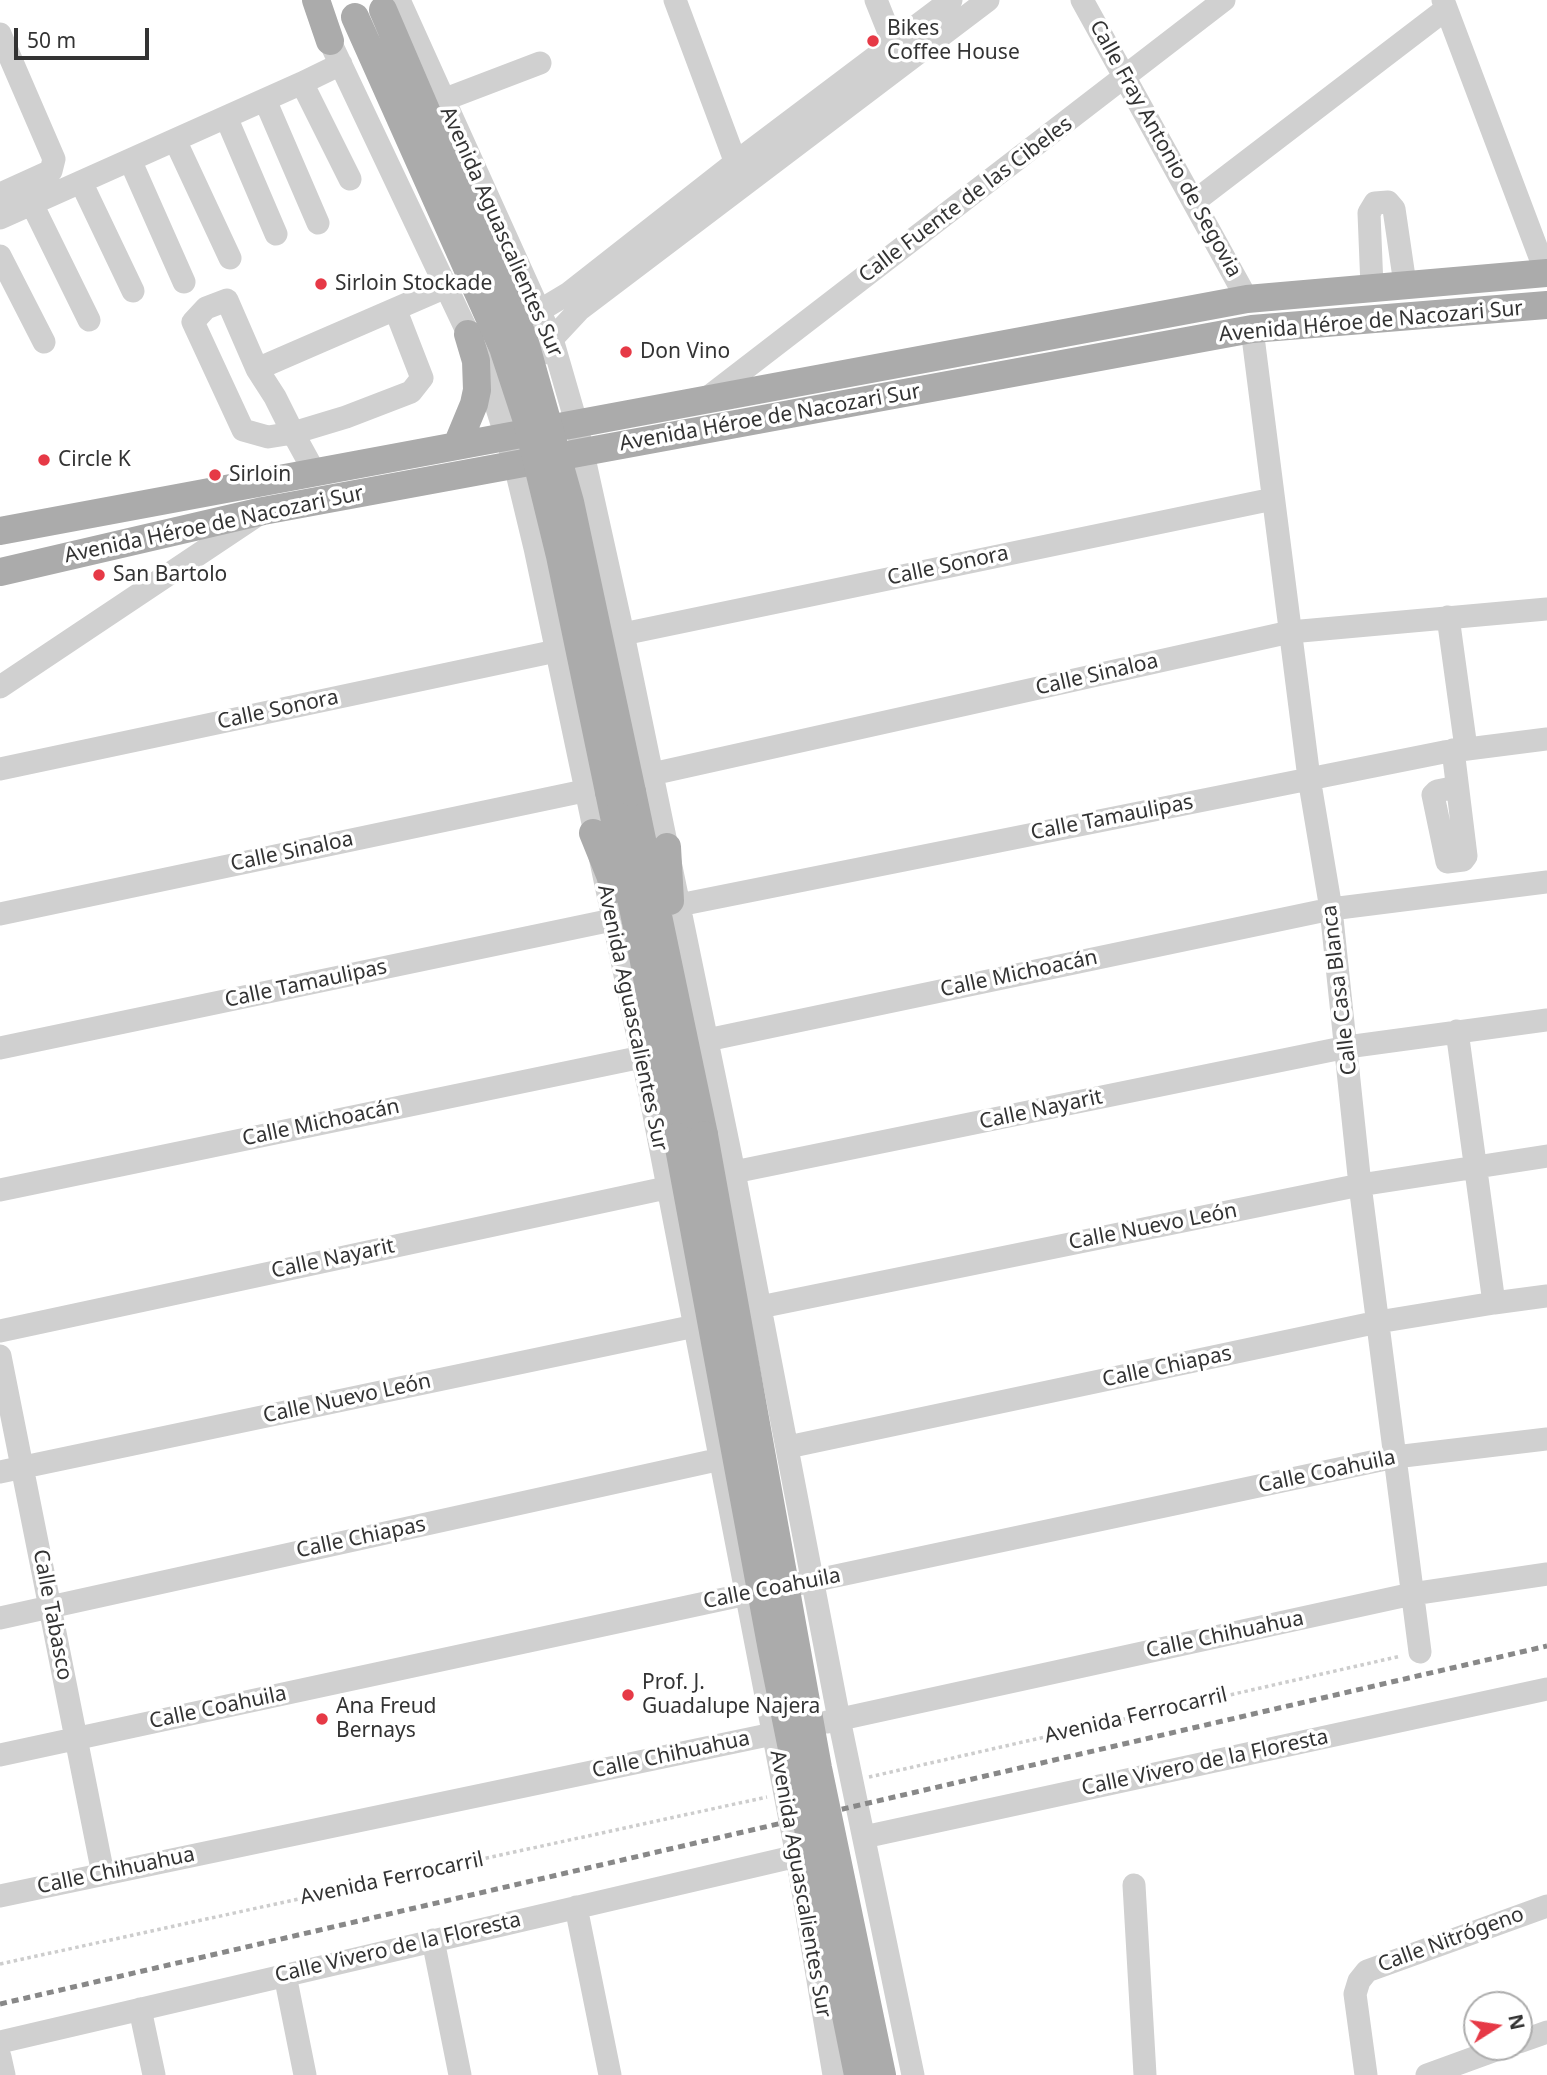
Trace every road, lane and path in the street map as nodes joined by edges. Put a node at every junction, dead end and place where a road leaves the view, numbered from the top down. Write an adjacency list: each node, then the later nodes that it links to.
1 (307, 0): 14 (street, Avenida Aguascalientes Sur)
2 (316, 0): 14 (main road)
3 (675, 0): 23 (street)
4 (876, 0): 13 (street)
5 (951, 0): 13 (street)
6 (988, 0): 26 (street)
7 (1082, 0): 16 (street, Calle Fray Antonio de Segovia)
8 (1224, 0): 16 (street, Calle Fuente de las Cibeles)
9 (387, 3): 19 (street, Avenida Aguascalientes Sur); 79 (main road, Avenida Aguascalientes Sur, bridge)
10 (1445, 5): 28 (street); 37 (street)
11 (350, 8): 79 (main road, Avenida Aguascalientes Sur, bridge)
12 (0, 34): 27 (street)
13 (894, 45): 23 (street)
14 (336, 52): 17 (street); 40 (street, Avenida Aguascalientes Sur)
15 (540, 63): 19 (street)
16 (1126, 78): 28 (street, Calle Fray Antonio de Segovia); 55 (street, Calle Fuente de las Cibeles)
17 (302, 83): 18 (street); 24 (street)
18 (265, 100): 20 (street); 31 (street)
19 (443, 100): 47 (street, Avenida Aguascalientes Sur)
20 (226, 117): 21 (street); 33 (street)
21 (175, 140): 22 (street); 36 (street)
22 (130, 160): 25 (street); 38 (street)
23 (736, 162): 26 (street); 47 (street)
24 (350, 179)
25 (81, 182): 29 (street); 42 (street)
26 (745, 186): 51 (street)
27 (0, 194)
28 (1195, 201): 44 (street, Calle Fray Antonio de Segovia)
29 (32, 204): 30 (street); 48 (street)
30 (0, 218)
31 (318, 223)
32 (1398, 232): 34 (street); 34 (street); 39 (street)
33 (276, 234)
34 (1368, 235): 41 (street)
35 (0, 256): 52 (street)
36 (230, 258)
37 (1546, 273): 39 (main road, Avenida Héroe de Nacozari Sur)
38 (184, 282)
39 (1405, 284): 41 (main road, Avenida Héroe de Nacozari Sur)
40 (446, 287): 46 (street); 50 (street, Avenida Aguascalientes Sur)
41 (1372, 287): 43 (main road, Avenida Héroe de Nacozari Sur)
42 (132, 291)
43 (1344, 291): 44 (main road, Avenida Héroe de Nacozari Sur); 49 (main road)
44 (1247, 299): 55 (main road, Avenida Héroe de Nacozari Sur)
45 (1547, 305): 49 (main road, Avenida Héroe de Nacozari Sur)
46 (396, 311): 54 (street); 57 (street)
47 (538, 312): 51 (street, Avenida Aguascalientes Sur)
48 (89, 320)
49 (1252, 329): 60 (main road, Avenida Héroe de Nacozari Sur); 64 (street, Calle Casa Blanca)
50 (468, 334): 53 (street, Avenida Aguascalientes Sur); 59 (main road)
51 (552, 339): 53 (street); 56 (street, Avenida Aguascalientes Sur)
52 (44, 342)
53 (484, 367): 58 (street, Avenida Aguascalientes Sur)
54 (257, 369): 57 (street); 57 (street)
55 (707, 398): 56 (main road, Avenida Héroe de Nacozari Sur)
56 (576, 422): 58 (main road, Avenida Héroe de Nacozari Sur); 60 (street, Avenida Aguascalientes Sur)
57 (293, 433): 62 (street)
58 (507, 435): 59 (main road, Avenida Héroe de Nacozari Sur); 61 (street, Avenida Aguascalientes Sur)
59 (457, 445): 62 (main road, Avenida Héroe de Nacozari Sur)
60 (583, 452): 61 (main road, Avenida Héroe de Nacozari Sur); 63 (street, Avenida Aguascalientes Sur)
61 (515, 465): 65 (main road, Avenida Héroe de Nacozari Sur); 66 (street, Avenida Aguascalientes Sur)
62 (314, 473): 67 (main road, Avenida Héroe de Nacozari Sur)
63 (591, 490): 66 (street); 72 (street, Avenida Aguascalientes Sur)
64 (1273, 499): 71 (street, Calle Casa Blanca); 72 (street, Calle Sonora)
65 (263, 511): 68 (main road, Avenida Héroe de Nacozari Sur); 74 (street)
66 (526, 513): 73 (street, Avenida Aguascalientes Sur)
67 (1, 528)
68 (0, 572)
69 (1547, 609): 70 (street, Calle Sinaloa)
70 (1448, 617): 71 (street, Calle Sinaloa); 76 (street)
71 (1290, 632): 78 (street, Calle Casa Blanca); 79 (street, Calle Sinaloa)
72 (623, 634): 79 (street, Avenida Aguascalientes Sur)
73 (556, 651): 77 (street, Calle Sonora); 79 (street, Avenida Aguascalientes Sur)
74 (0, 687)
75 (1547, 739): 76 (street, Calle Tamaulipas)
76 (1460, 749): 78 (street, Calle Tamaulipas); 83 (street)
77 (0, 769)
78 (1309, 778): 84 (street, Calle Tamaulipas); 85 (street, Calle Casa Blanca)
79 (619, 787): 80 (street, Avenida Aguascalientes Sur); 81 (street, Avenida Aguascalientes Sur); 86 (street, Calle Sinaloa); 88 (main road, Avenida Aguascalientes Sur)
80 (593, 833): 87 (street, Avenida Aguascalientes Sur); 88 (main road)
81 (667, 847): 84 (street, Avenida Aguascalientes Sur); 88 (main road)
82 (1547, 882): 83 (street, Calle Michoacán)
83 (1461, 894): 85 (street, Calle Michoacán)
84 (679, 905): 91 (street, Avenida Aguascalientes Sur)
85 (1331, 909): 91 (street, Calle Michoacán); 92 (street, Calle Casa Blanca)
86 (0, 914)
87 (612, 920): 93 (street, Calle Tamaulipas); 94 (street, Avenida Aguascalientes Sur)
88 (654, 952): 95 (main road, Avenida Aguascalientes Sur)
89 (1547, 1020): 90 (street, Calle Nayarit)
90 (1457, 1031): 92 (street, Calle Nayarit); 97 (street)
91 (707, 1040): 98 (street, Avenida Aguascalientes Sur)
92 (1347, 1047): 98 (street, Calle Nayarit); 99 (street, Calle Casa Blanca)
93 (0, 1048)
94 (642, 1057): 100 (street, Avenida Aguascalientes Sur); 101 (street, Calle Michoacán)
95 (691, 1136): 150 (main road, Avenida Aguascalientes Sur, bridge); 151 (main road, Avenida Aguascalientes Sur, bridge)
96 (1547, 1156): 97 (street, Calle Nuevo León)
97 (1476, 1167): 99 (street, Calle Nuevo León); 103 (street)
98 (734, 1172): 104 (street, Avenida Aguascalientes Sur)
99 (1360, 1185): 104 (street, Calle Nuevo León); 105 (street, Calle Casa Blanca)
100 (666, 1188): 106 (street, Avenida Aguascalientes Sur); 107 (street, Calle Nayarit)
101 (0, 1189)
102 (1547, 1296): 103 (street, Calle Chiapas)
103 (1494, 1303): 105 (street, Calle Chiapas)
104 (760, 1307): 110 (street, Avenida Aguascalientes Sur)
105 (1378, 1322): 110 (street, Calle Chiapas); 111 (street, Calle Casa Blanca)
106 (695, 1326): 112 (street, Avenida Aguascalientes Sur); 113 (street, Calle Nuevo León)
107 (0, 1331)
108 (0, 1356): 113 (street, Calle Tabasco)
109 (1547, 1439): 111 (street, Calle Coahuila)
110 (788, 1447): 115 (street, Avenida Aguascalientes Sur)
111 (1395, 1457): 115 (street, Calle Coahuila); 117 (street, Calle Casa Blanca)
112 (721, 1459): 116 (street, Avenida Aguascalientes Sur); 118 (street, Calle Chiapas)
113 (11, 1470): 118 (street, Calle Tabasco)
114 (1547, 1574): 117 (street, Calle Chihuahua)
115 (813, 1581): 116 (street, Calle Coahuila); 122 (street, Avenida Aguascalientes Sur)
116 (746, 1593): 123 (street, Avenida Aguascalientes Sur); 124 (street, Calle Coahuila)
117 (1412, 1594): 120 (street, Calle Casa Blanca); 122 (street, Calle Chihuahua)
118 (50, 1607): 119 (street, Calle Chiapas); 124 (street, Calle Tabasco)
119 (0, 1618)
120 (1420, 1652): 126 (path, Avenida Ferrocarril)
121 (1547, 1689): 128 (street, Calle Vivero de la Floresta)
122 (839, 1719): 123 (street, Calle Chihuahua); 126 (street, Avenida Aguascalientes Sur)
123 (773, 1734): 127 (street, Avenida Aguascalientes Sur); 130 (street, Calle Chihuahua)
124 (76, 1739): 125 (street, Calle Coahuila); 130 (street, Calle Tabasco)
125 (0, 1755)
126 (852, 1780): 128 (street, Avenida Aguascalientes Sur)
127 (785, 1794): 129 (street, Avenida Aguascalientes Sur); 137 (path, Avenida Ferrocarril)
128 (864, 1837): 136 (street, Avenida Aguascalientes Sur)
129 (797, 1856): 134 (street, Calle Vivero de la Floresta); 139 (street, Avenida Aguascalientes Sur)
130 (103, 1874): 132 (street, Calle Chihuahua)
131 (1134, 1885): 153 (street)
132 (0, 1896)
133 (1547, 1906): 154 (street, Calle Nitrógeno)
134 (576, 1907): 135 (street, Calle Vivero de la Floresta); 148 (street)
135 (433, 1940): 138 (street, Calle Vivero de la Floresta); 147 (street)
136 (890, 1962): 139 (street); 152 (street, Avenida Aguascalientes Sur)
137 (0, 1964)
138 (285, 1975): 140 (street, Calle Vivero de la Floresta); 146 (street)
139 (817, 1977): 149 (street, Avenida Aguascalientes Sur)
140 (141, 2009): 141 (street, Calle Vivero de la Floresta); 145 (street)
141 (0, 2042)
142 (0, 2057): 144 (street)
143 (1466, 2061): 155 (street)
144 (4, 2075)
145 (154, 2075)
146 (305, 2075)
147 (460, 2075)
148 (610, 2075)
149 (834, 2075)
150 (858, 2075)
151 (881, 2075)
152 (913, 2075)
153 (1144, 2075)
154 (1366, 2075)
155 (1427, 2075)

